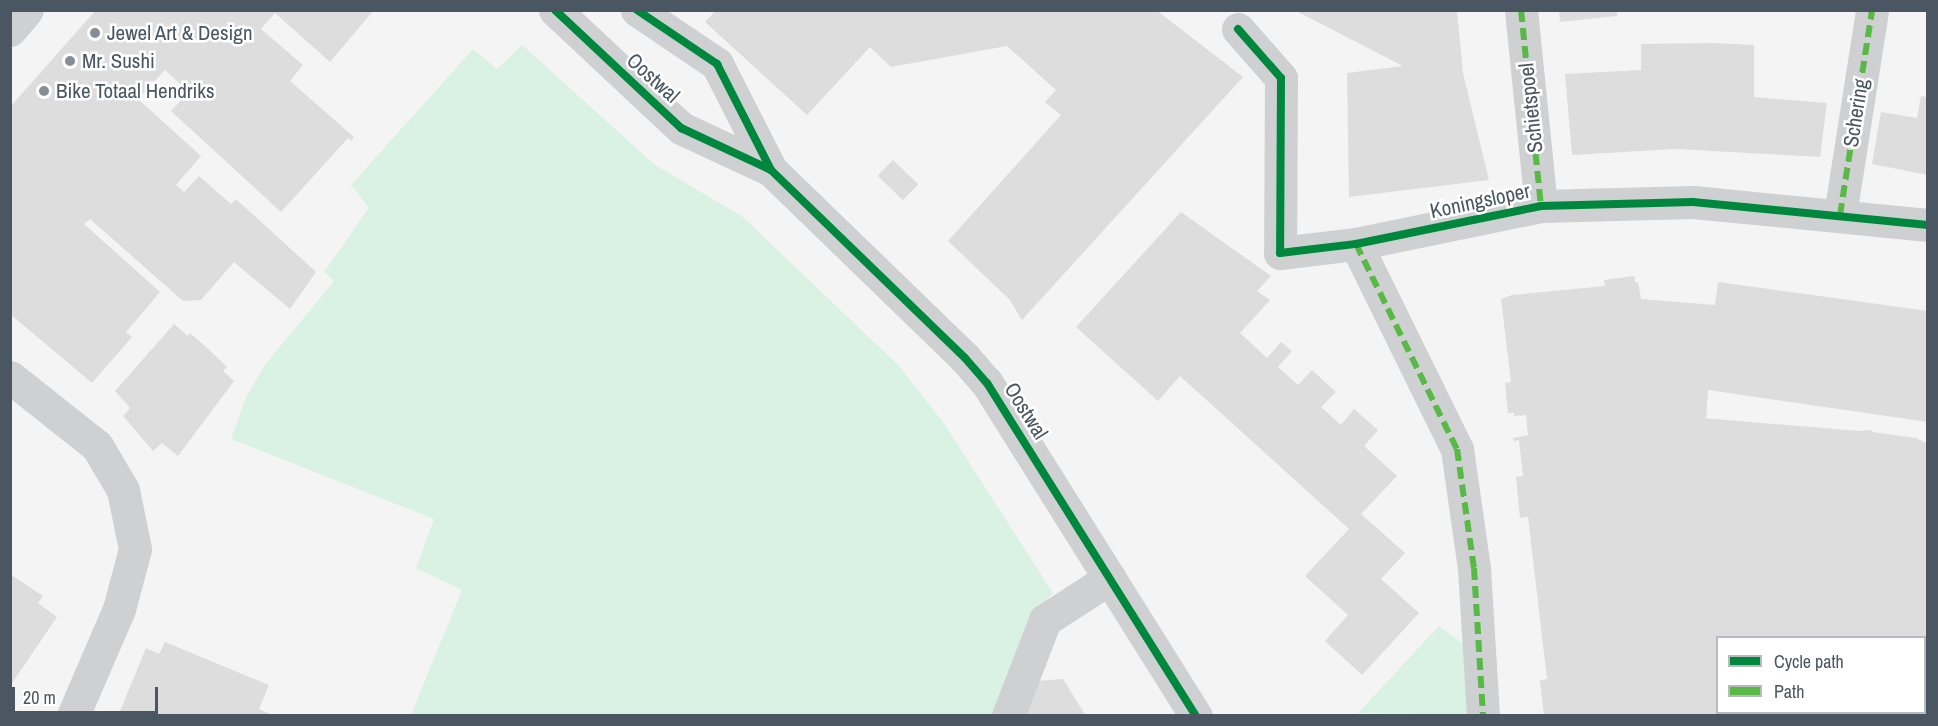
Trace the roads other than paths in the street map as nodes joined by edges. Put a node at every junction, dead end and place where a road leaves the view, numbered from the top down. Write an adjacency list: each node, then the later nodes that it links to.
1 (27, 10): 7 (street)
2 (555, 10): 8 (street, Oostwal)
3 (637, 10): 8 (street, Oostwal)
4 (1521, 10): 9 (street, Schietspoel)
5 (1872, 10): 10 (street, Schering)
6 (1238, 29): 12 (street, Koningsloper)
7 (10, 30)
8 (771, 170): 14 (street, Oostwal)
9 (1541, 206): 10 (street, Koningsloper); 12 (street, Koningsloper)
10 (1840, 215): 11 (street, Koningsloper)
11 (1928, 225)
12 (1356, 244): 18 (street)
13 (10, 377): 15 (street)
14 (1110, 578): 16 (street); 17 (street, Oostwal)
15 (73, 716)
16 (1008, 716)
17 (1196, 716)
18 (1483, 716)

